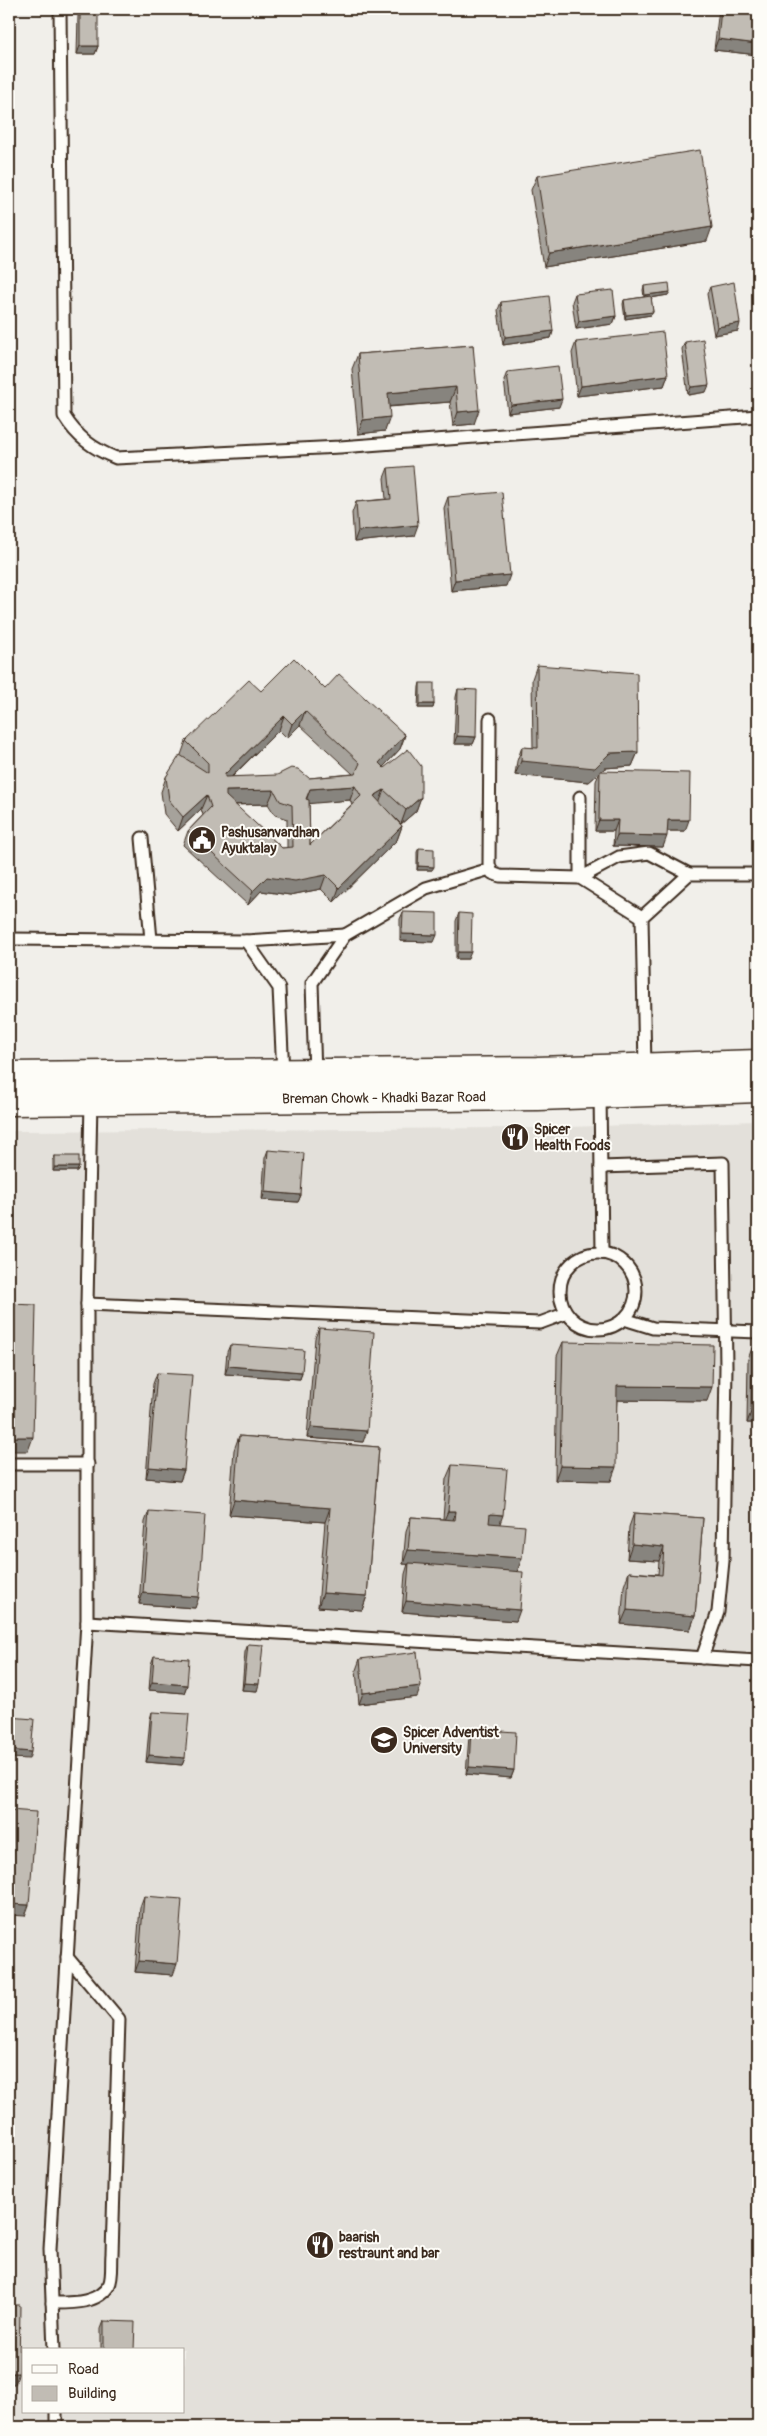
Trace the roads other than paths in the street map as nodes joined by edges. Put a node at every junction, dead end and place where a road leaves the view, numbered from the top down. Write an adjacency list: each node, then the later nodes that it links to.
1 (60, 9): 2 (lane)
2 (758, 416)
3 (490, 719): 6 (lane)
4 (580, 797): 9 (lane)
5 (142, 838): 13 (lane)
6 (490, 869): 9 (lane); 11 (lane)
7 (690, 874): 8 (lane); 9 (lane); 10 (lane)
8 (758, 874)
9 (580, 878): 10 (lane)
10 (642, 917): 16 (lane)
11 (345, 935): 14 (lane); 18 (lane)
12 (9, 939): 13 (lane)
13 (151, 940): 14 (lane)
14 (246, 941): 17 (lane)
15 (758, 1064): 16 (main road, Breman Chowk - Khadki Bazar Road)
16 (645, 1068): 20 (main road, Breman Chowk - Khadki Bazar Road)
17 (283, 1074): 18 (main road, Breman Chowk - Khadki Bazar Road); 19 (main road, Breman Chowk - Khadki Bazar Road)
18 (315, 1074): 20 (main road, Breman Chowk - Khadki Bazar Road)
19 (9, 1076)
20 (599, 1082): 21 (main road, Breman Chowk - Khadki Bazar Road); 22 (main road, Breman Chowk - Khadki Bazar Road); 24 (lane)
21 (758, 1088)
22 (91, 1100): 23 (main road, Breman Chowk - Khadki Bazar Road); 26 (lane)
23 (9, 1101)
24 (601, 1167): 25 (lane); 29 (lane)
25 (602, 1254): 27 (lane); 28 (lane)
26 (88, 1304): 27 (lane); 32 (lane)
27 (567, 1313): 28 (lane)
28 (624, 1319): 29 (lane)
29 (724, 1331): 30 (lane); 34 (lane)
30 (758, 1332)
31 (9, 1464): 32 (lane)
32 (88, 1464): 33 (lane)
33 (87, 1622): 34 (lane); 36 (lane)
34 (702, 1658): 35 (lane)
35 (758, 1661)
36 (67, 1957): 37 (lane); 37 (lane)
37 (52, 2303): 38 (lane)
38 (54, 2348)
39 (56, 2414): 40 (lane)
40 (56, 2427)

